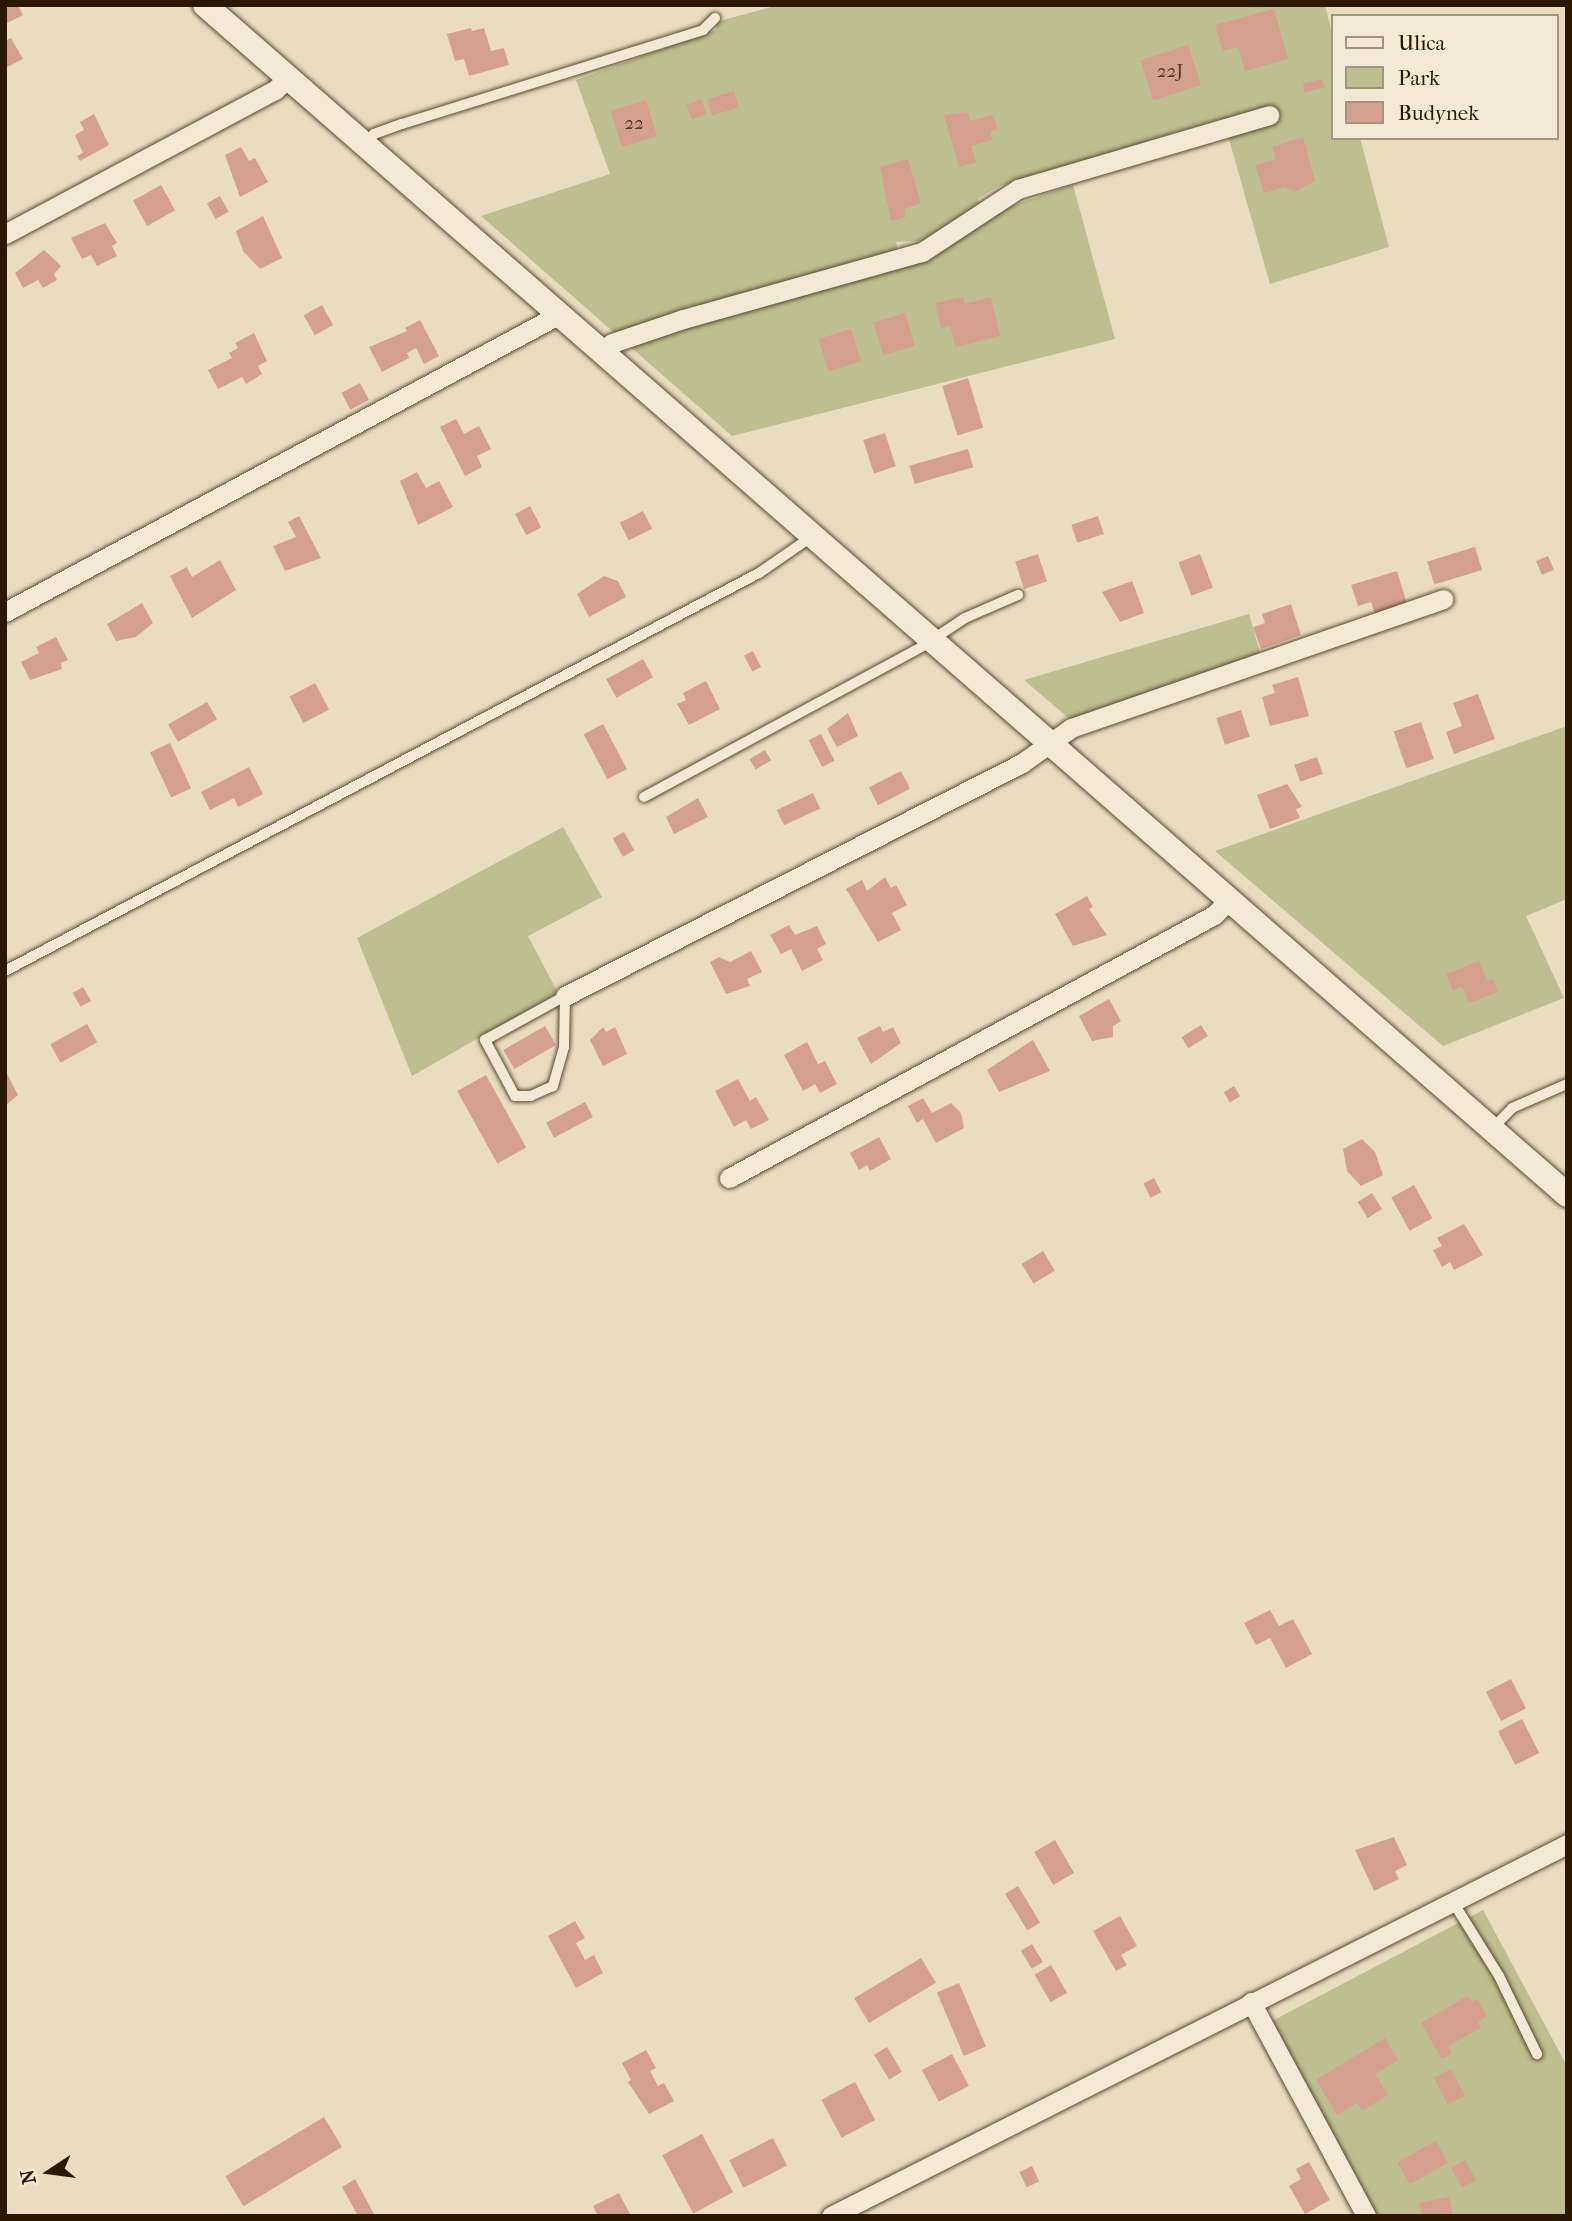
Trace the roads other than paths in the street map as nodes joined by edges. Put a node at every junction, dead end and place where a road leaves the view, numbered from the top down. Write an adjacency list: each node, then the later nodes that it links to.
1 (205, 5): 3 (street)
2 (715, 18): 5 (lane)
3 (288, 79): 5 (street); 6 (street)
4 (1269, 116): 8 (street)
5 (362, 144): 7 (street)
6 (5, 234)
7 (558, 315): 8 (street); 12 (street)
8 (601, 352): 9 (street)
9 (812, 536): 13 (street); 17 (lane)
10 (1018, 595): 13 (lane)
11 (1443, 599): 14 (street)
12 (5, 612)
13 (932, 641): 14 (street); 15 (lane)
14 (1049, 743): 16 (street); 18 (street)
15 (644, 797)
16 (1229, 900): 20 (street); 21 (street)
17 (5, 971)
18 (565, 996): 18 (lane)
19 (1567, 1084): 20 (lane)
20 (1491, 1129): 22 (street)
21 (729, 1178)
22 (1567, 1195)
23 (1567, 1844): 24 (street)
24 (1453, 1902): 25 (street); 26 (lane)
25 (1251, 2002): 27 (street); 28 (street)
26 (1537, 2054)
27 (831, 2216)
28 (1366, 2216)

